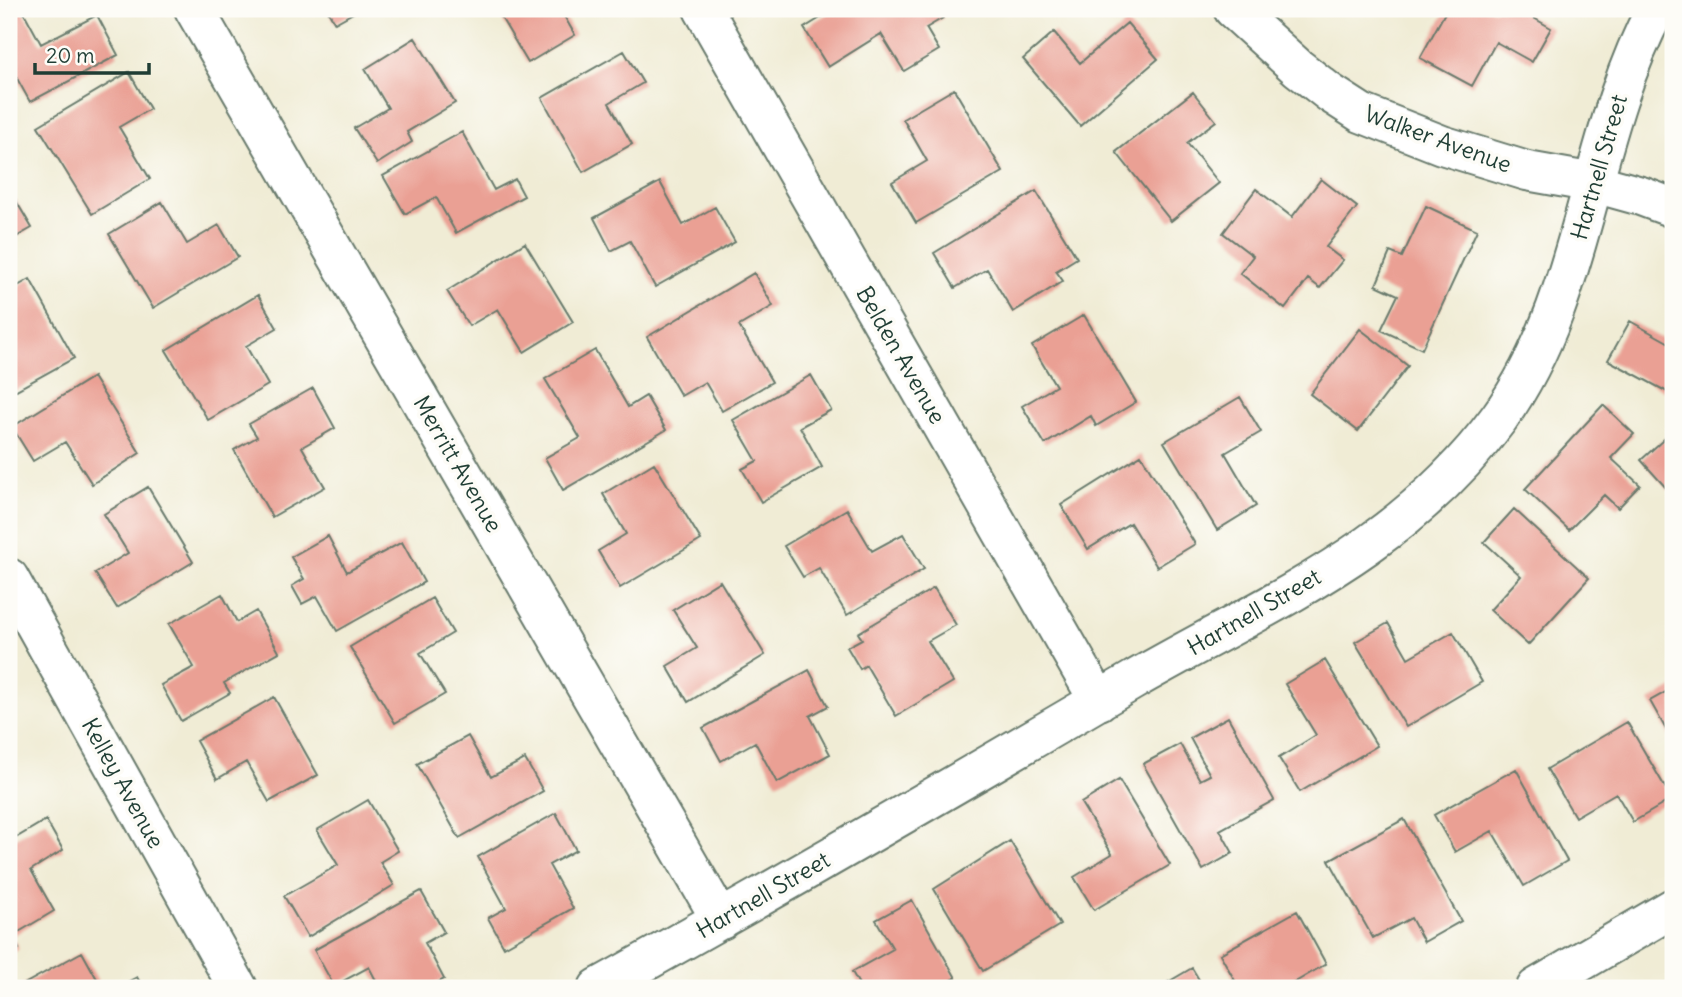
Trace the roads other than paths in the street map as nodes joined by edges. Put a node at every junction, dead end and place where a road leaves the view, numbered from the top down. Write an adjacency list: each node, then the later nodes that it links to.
1 (194, 9): 10 (street, Merritt Avenue)
2 (703, 9): 8 (street, Belden Avenue)
3 (1233, 9): 5 (street, Walker Avenue)
4 (1656, 9): 5 (street, Hartnell Street)
5 (1594, 183): 6 (street, Walker Avenue); 8 (street, Hartnell Street)
6 (1673, 208)
7 (9, 578): 11 (street, Kelley Avenue)
8 (1098, 701): 10 (street, Hartnell Street)
9 (1673, 908): 13 (street)
10 (721, 920): 12 (street, Hartnell Street)
11 (238, 988)
12 (598, 988)
13 (1536, 988)

